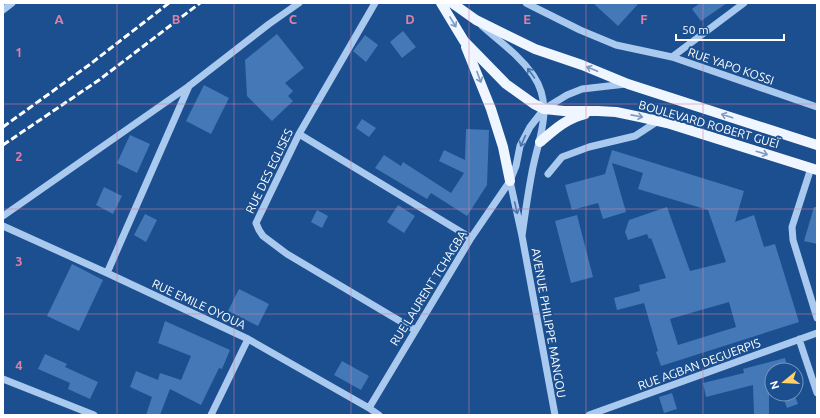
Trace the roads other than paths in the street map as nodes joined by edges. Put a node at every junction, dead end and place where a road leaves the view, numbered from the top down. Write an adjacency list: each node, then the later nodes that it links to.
1 (12, 3): 8 (street)
2 (299, 3): 13 (street)
3 (375, 3): 18 (street, RUE DES EGLISES)
4 (441, 3): 10 (main road, BOULEVARD ROBERT GUEÏ, one-way to 10)
5 (452, 3): 9 (main road, BOULEVARD ROBERT GUEÏ)
6 (526, 3): 11 (street, RUE YAPO KOSSI)
7 (744, 3): 11 (street)
8 (3, 10)
9 (476, 20): 12 (main road, BOULEVARD ROBERT GUEÏ, one-way to 9); 15 (street, AVENUE PHILIPPE MANGOU, one-way to 9)
10 (464, 41): 15 (main road, BOULEVARD ROBERT GUEÏ); 23 (main road, one-way to 23)
11 (672, 58): 14 (street, RUE YAPO KOSSI)
12 (628, 84): 15 (street, BOULEVARD ROBERT GUEÏ); 20 (main road, BOULEVARD ROBERT GUEÏ, one-way to 12)
13 (189, 86): 24 (street); 28 (street)
14 (817, 107)
15 (544, 109): 16 (main road, BOULEVARD ROBERT GUEÏ); 19 (street, AVENUE PHILIPPE MANGOU); 23 (street, one-way to 23)
16 (598, 111): 17 (main road, BOULEVARD ROBERT GUEÏ, one-way to 17); 19 (main road)
17 (658, 121): 21 (main road, BOULEVARD ROBERT GUEÏ, one-way to 21); 22 (street)
18 (299, 134): 27 (street); 30 (street, RUE DES EGLISES)
19 (540, 142): 26 (street, AVENUE PHILIPPE MANGOU)
20 (817, 145)
21 (814, 169): 29 (street)
22 (548, 174)
23 (510, 181): 26 (street, AVENUE PHILIPPE MANGOU, one-way to 26); 27 (street, RUE LAURENT TCHAGBA)
24 (3, 216)
25 (3, 226): 28 (street, RUE EMILE OYOUA)
26 (522, 236): 40 (street, AVENUE PHILIPPE MANGOU)
27 (471, 238): 30 (street, RUE LAURENT TCHAGBA)
28 (107, 273): 33 (street, RUE EMILE OYOUA)
29 (817, 318)
30 (415, 330): 36 (street, RUE LAURENT TCHAGBA)
31 (817, 333): 32 (street, RUE AGBAN DEGUERPIS)
32 (800, 339): 35 (street); 41 (street, RUE AGBAN DEGUERPIS)
33 (248, 340): 36 (street, RUE EMILE OYOUA); 38 (street)
34 (3, 379): 37 (street)
35 (817, 393)
36 (369, 408): 39 (street, RUE EMILE OYOUA)
37 (94, 415)
38 (211, 415)
39 (379, 415)
40 (555, 415)
41 (589, 415)

